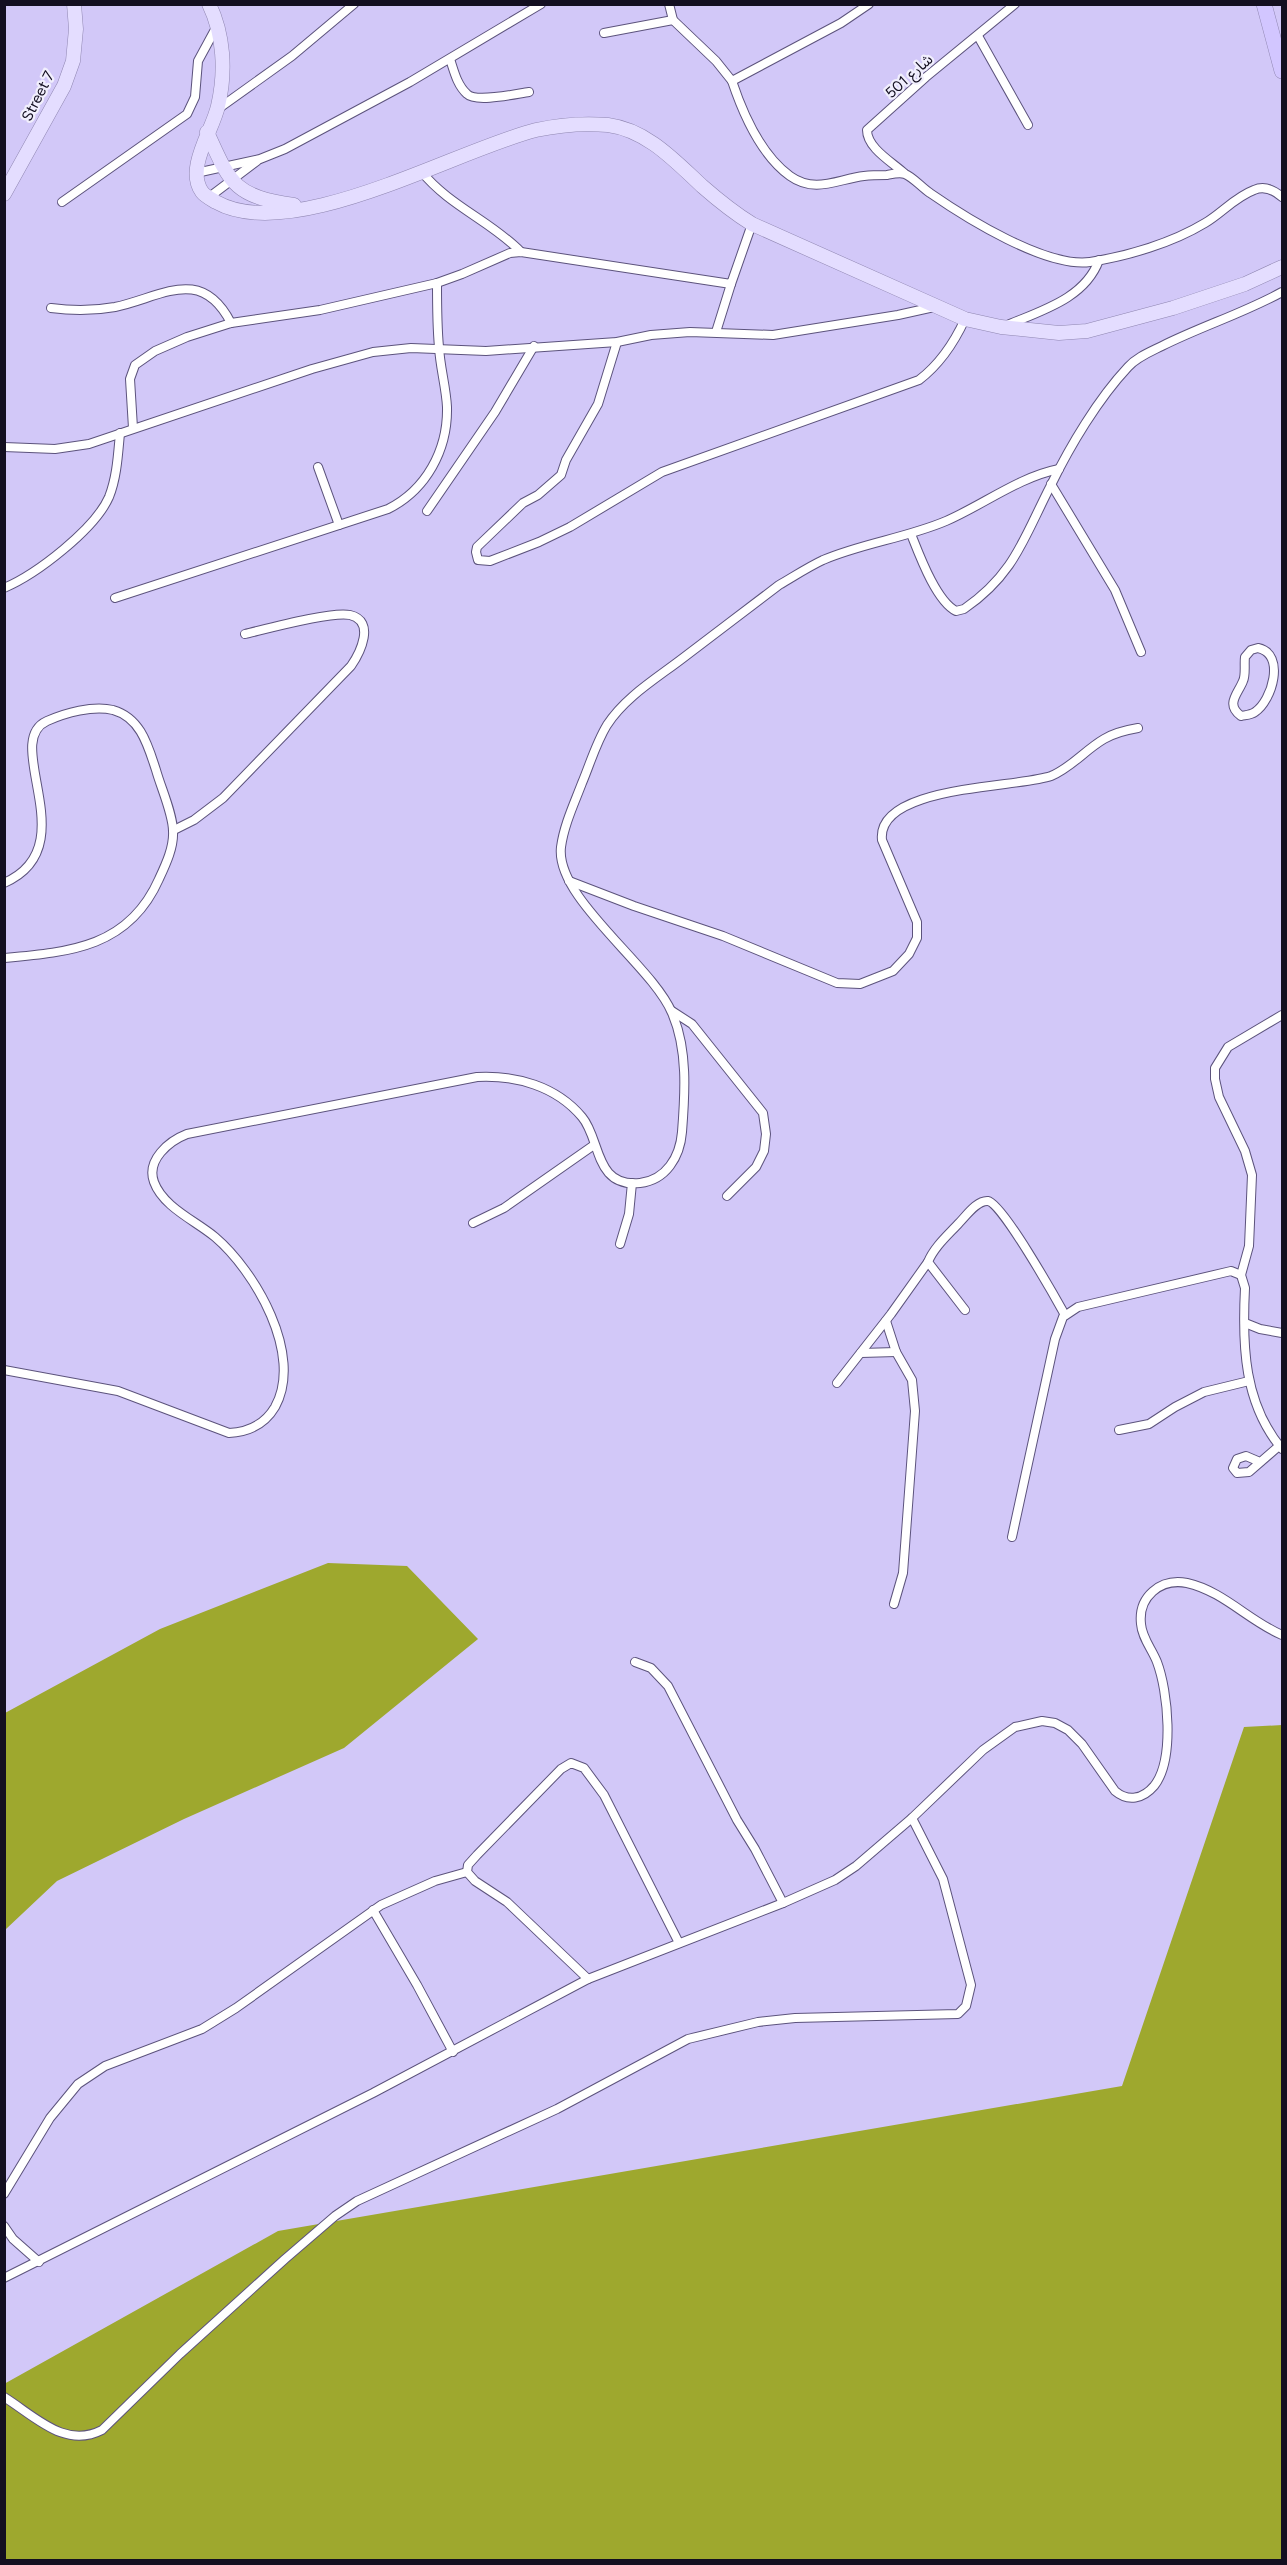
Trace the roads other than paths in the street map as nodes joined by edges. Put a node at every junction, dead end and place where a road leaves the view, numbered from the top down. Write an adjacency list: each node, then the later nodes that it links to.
1 (74, 4): 26 (main road, Street 7)
2 (209, 4): 10 (main road)
3 (354, 4): 17 (street)
4 (541, 4): 13 (street)
5 (669, 4): 9 (street)
6 (869, 4): 15 (street)
7 (1015, 4): 12 (street, شارع 501)
8 (1264, 4): 14 (highway)
9 (673, 20): 11 (street); 15 (street)
10 (218, 24): 17 (main road); 29 (street)
11 (604, 33)
12 (978, 36): 18 (street); 24 (street, شارع 501)
13 (450, 59): 16 (street); 20 (street)
14 (1282, 71)
15 (732, 81): 24 (street)
16 (529, 93)
17 (218, 109): 19 (main road)
18 (1028, 125)
19 (207, 132): 21 (main road); 23 (main road)
20 (260, 159): 21 (street); 25 (street)
21 (222, 166): 23 (street); 25 (main road)
22 (421, 171): 30 (main road); 31 (main road); 32 (street)
23 (196, 173): 28 (main road)
24 (904, 173): 33 (street)
25 (231, 179): 28 (street); 30 (main road)
26 (4, 194)
27 (1282, 197): 33 (street)
28 (208, 198): 30 (main road)
29 (62, 202)
30 (307, 207)
31 (752, 224): 36 (street); 38 (main road)
32 (521, 252): 35 (street); 36 (street)
33 (1099, 260): 42 (street)
34 (1282, 267): 42 (main road)
35 (437, 283): 41 (street); 46 (street)
36 (731, 284): 43 (street)
37 (1282, 292): 51 (street)
38 (934, 306): 40 (main road); 43 (street)
39 (51, 308): 41 (street)
40 (965, 319): 42 (main road); 44 (street)
41 (231, 323): 47 (street)
42 (1001, 327)
43 (716, 332): 44 (street)
44 (617, 342): 45 (street)
45 (534, 346): 46 (street); 53 (street)
46 (439, 348): 47 (street); 54 (street)
47 (134, 428): 48 (street)
48 (120, 433): 49 (street); 56 (street)
49 (4, 447)
50 (318, 467): 54 (street)
51 (1059, 470): 52 (street); 55 (street)
52 (1051, 484): 55 (street); 59 (street)
53 (427, 511)
54 (339, 525): 57 (street)
55 (911, 534): 63 (street)
56 (4, 588)
57 (115, 598)
58 (245, 634): 62 (street)
59 (1141, 652)
60 (1279, 670): 60 (street)
61 (1138, 728): 63 (street)
62 (174, 830): 64 (street); 65 (street)
63 (569, 880): 66 (street)
64 (4, 883)
65 (4, 958)
66 (672, 1010): 69 (street); 70 (street)
67 (1282, 1015): 74 (street)
68 (594, 1145): 69 (street); 71 (street); 82 (street)
69 (632, 1183): 72 (street)
70 (727, 1197)
71 (473, 1223)
72 (620, 1244)
73 (928, 1262): 75 (street); 76 (street); 77 (street)
74 (1242, 1275): 76 (street); 78 (street)
75 (965, 1310)
76 (1065, 1315): 88 (street)
77 (886, 1321): 80 (street); 81 (street)
78 (1245, 1323): 79 (street); 83 (street)
79 (1282, 1333)
80 (896, 1352): 81 (street); 89 (street)
81 (861, 1353): 84 (street)
82 (4, 1370)
83 (1249, 1381): 85 (street); 86 (street)
84 (837, 1383)
85 (1119, 1430)
86 (1281, 1448): 87 (street)
87 (1260, 1461)
88 (1012, 1537)
89 (894, 1605)
90 (1282, 1635): 92 (street)
91 (634, 1662): 94 (street)
92 (912, 1818): 94 (street); 103 (street)
93 (467, 1872): 95 (street); 96 (street); 97 (street)
94 (783, 1903): 96 (street)
95 (373, 1910): 98 (street); 99 (street)
96 (679, 1943): 97 (street)
97 (588, 1979): 98 (street)
98 (453, 2052): 101 (street)
99 (4, 2194)
100 (4, 2226): 101 (street)
101 (39, 2262): 102 (street)
102 (4, 2278)
103 (4, 2397)

